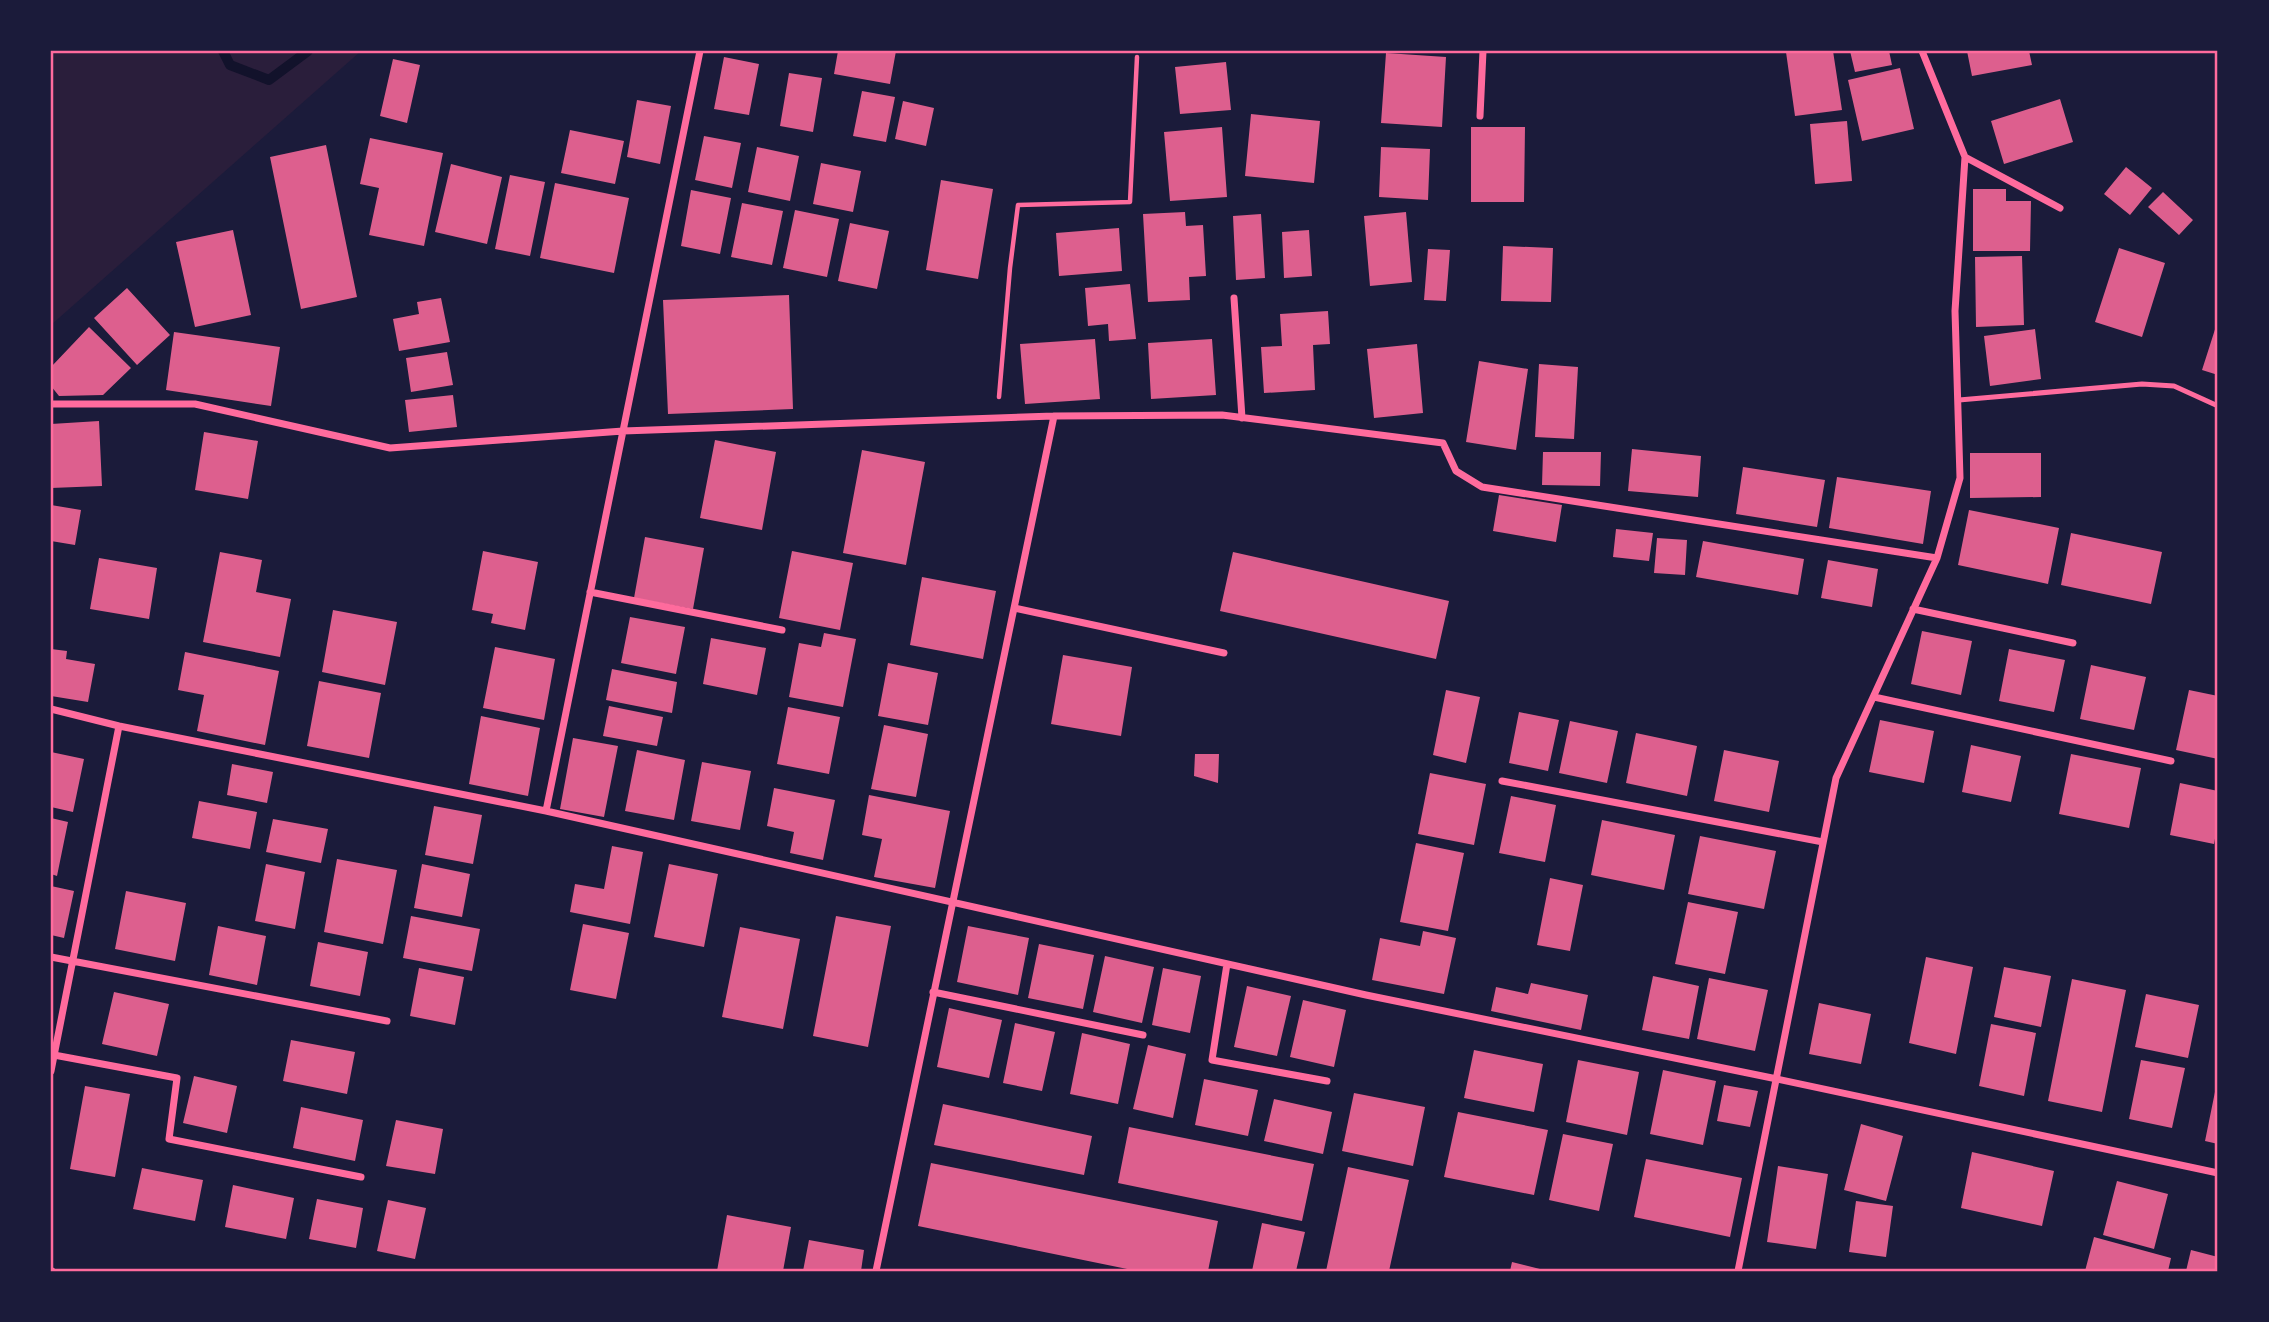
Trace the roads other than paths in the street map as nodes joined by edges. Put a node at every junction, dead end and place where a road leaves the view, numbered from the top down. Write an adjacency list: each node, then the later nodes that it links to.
1 (700, 51): 13 (street)
2 (1483, 51): 4 (street)
3 (1922, 51): 5 (street)
4 (1480, 116)
5 (1965, 157): 6 (street); 8 (street)
6 (2060, 208)
7 (1234, 298): 12 (street)
8 (1959, 400): 10 (lane); 14 (street)
9 (51, 404): 13 (street)
10 (2218, 406)
11 (1054, 416): 12 (street); 13 (street); 16 (street)
12 (1242, 418): 14 (street)
13 (623, 431): 15 (street)
14 (1937, 558): 17 (street)
15 (590, 592): 18 (street); 26 (street)
16 (1014, 608): 20 (street); 28 (street)
17 (1913, 610): 19 (street); 21 (street)
18 (782, 630)
19 (2073, 643)
20 (1224, 653)
21 (1874, 697): 24 (street); 27 (street)
22 (51, 709): 23 (street)
23 (119, 726): 26 (street); 30 (street)
24 (2171, 761)
25 (1502, 781): 27 (street)
26 (546, 811): 28 (street)
27 (1823, 842): 38 (street)
28 (952, 903): 31 (street); 32 (street)
29 (51, 957): 30 (street)
30 (72, 962): 33 (street); 35 (street)
31 (1227, 964): 38 (street); 39 (street)
32 (933, 992): 34 (street); 42 (street)
33 (387, 1021)
34 (1143, 1035)
35 (53, 1045): 36 (street)
36 (54, 1055): 37 (street); 41 (street)
37 (51, 1071)
38 (1777, 1079): 40 (street); 43 (street)
39 (1327, 1081)
40 (2218, 1173)
41 (361, 1177)
42 (876, 1271)
43 (1738, 1271)

